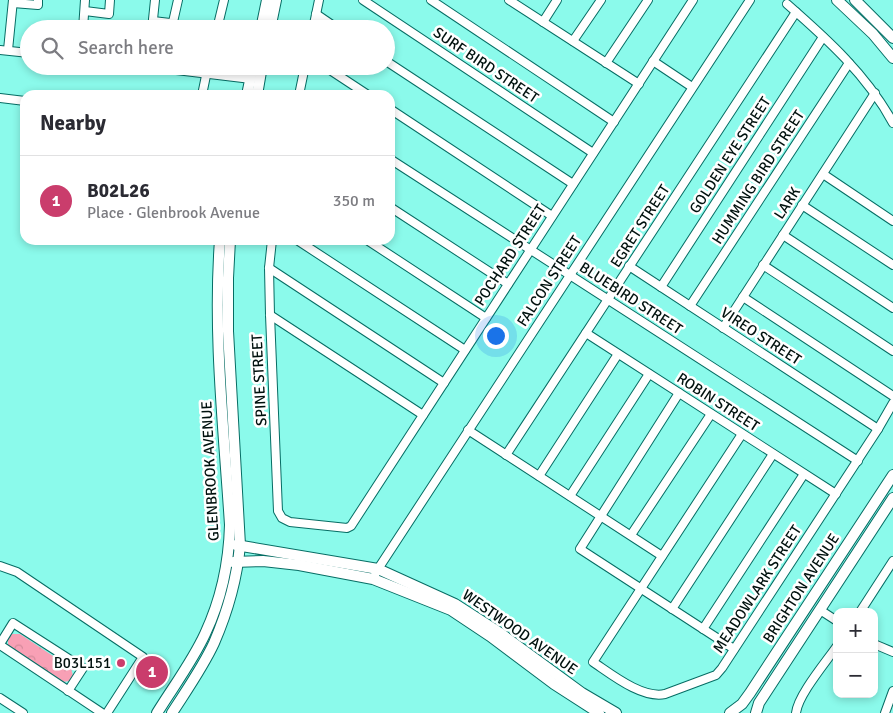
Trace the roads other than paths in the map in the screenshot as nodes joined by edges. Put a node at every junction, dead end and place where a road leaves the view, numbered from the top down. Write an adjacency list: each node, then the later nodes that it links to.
1 (38, 0): 20 (street)
2 (86, 0): 22 (street)
3 (110, 0): 22 (street)
4 (155, 0): 26 (street)
5 (178, 0): 27 (street)
6 (224, 0): 28 (street)
7 (267, 0): 29 (street)
8 (276, 0): 30 (street)
9 (319, 0): 24 (street)
10 (363, 0): 33 (street, SURF BIRD STREET)
11 (431, 0): 64 (street)
12 (509, 0): 35 (street)
13 (557, 0): 35 (street)
14 (601, 0): 38 (street)
15 (648, 0): 43 (street)
16 (693, 0): 42 (street, POCHARD STREET)
17 (750, 0): 54 (street, FALCON STREET)
18 (837, 0): 41 (street)
19 (854, 0): 37 (street)
20 (13, 1): 39 (street)
21 (787, 4): 23 (street)
22 (85, 11): 25 (street)
23 (796, 12): 36 (street); 83 (street, EGRET STREET)
24 (316, 14): 31 (street); 32 (street)
25 (84, 20)
26 (153, 20)
27 (173, 20)
28 (219, 20)
29 (263, 20)
30 (272, 20)
31 (315, 20)
32 (325, 20)
33 (393, 20)
34 (395, 21): 66 (street, SURF BIRD STREET)
35 (543, 22): 38 (street)
36 (823, 37): 44 (street); 87 (street, GOLDEN EYE STREET)
37 (893, 38)
38 (573, 41): 43 (street)
39 (4, 50): 40 (street)
40 (20, 52)
41 (893, 58)
42 (653, 61): 53 (street, POCHARD STREET); 54 (street)
43 (606, 62): 53 (street)
44 (849, 63): 60 (street); 90 (street, HUMMING BIRD STREET)
45 (395, 66): 69 (street)
46 (207, 75): 55 (street)
47 (232, 75): 52 (street)
48 (252, 75): 52 (street)
49 (260, 75): 57 (street)
50 (303, 75): 58 (street)
51 (338, 75): 59 (street)
52 (251, 79): 56 (street)
53 (639, 84): 64 (street, POCHARD STREET)
54 (692, 87): 85 (street, FALCON STREET)
55 (203, 90)
56 (248, 90)
57 (257, 90)
58 (300, 90)
59 (360, 90)
60 (875, 93): 65 (street); 68 (street, LARK)
61 (0, 98): 62 (street)
62 (20, 100)
63 (395, 112): 72 (street)
64 (614, 122): 66 (street, POCHARD STREET)
65 (893, 123)
66 (594, 153): 69 (street, POCHARD STREET)
67 (395, 161): 80 (street, BLUEBIRD STREET)
68 (822, 174): 70 (street, LARK); 73 (street)
69 (573, 184): 72 (street, POCHARD STREET)
70 (802, 205): 74 (street, LARK); 82 (street)
71 (395, 210): 86 (street)
72 (552, 216): 80 (street, POCHARD STREET)
73 (893, 221)
74 (783, 235): 81 (street, LARK); 91 (street)
75 (220, 245): 121 (street, GLENBROOK AVENUE)
76 (230, 245): 122 (street, GLENBROOK AVENUE)
77 (271, 245): 84 (street, SPINE STREET)
78 (305, 245): 96 (street)
79 (375, 245): 93 (street)
80 (530, 250): 85 (street, BLUEBIRD STREET); 86 (street, POCHARD STREET)
81 (763, 265): 88 (street, LARK); 97 (street)
82 (893, 265)
83 (630, 266): 87 (street, VIREO STREET); 89 (street, EGRET STREET)
84 (269, 268): 92 (street, SPINE STREET); 100 (street)
85 (570, 275): 89 (street, BLUEBIRD STREET); 106 (street, FALCON STREET)
86 (508, 284): 93 (street, POCHARD STREET)
87 (661, 287): 90 (street, VIREO STREET)
88 (743, 297): 94 (street, LARK); 102 (street)
89 (608, 300): 95 (street, EGRET STREET); 111 (street, BLUEBIRD STREET)
90 (690, 306): 94 (street, VIREO STREET)
91 (893, 308)
92 (270, 315): 105 (street); 119 (street, SPINE STREET)
93 (486, 318): 96 (street, POCHARD STREET)
94 (723, 328): 107 (street, VIREO STREET)
95 (586, 333): 98 (street, ROBIN STREET); 110 (street, EGRET STREET)
96 (465, 350): 100 (street, POCHARD STREET)
97 (893, 351)
98 (618, 354): 99 (street, ROBIN STREET); 114 (street)
99 (649, 374): 101 (street, ROBIN STREET); 116 (street)
100 (444, 383): 105 (street, POCHARD STREET)
101 (679, 393): 104 (street, ROBIN STREET); 118 (street)
102 (893, 396)
103 (893, 404): 107 (street, MEADOWLARK STREET)
104 (711, 414): 108 (street, ROBIN STREET); 120 (street)
105 (423, 415): 119 (street, POCHARD STREET)
106 (468, 430): 110 (street); 128 (street, FALCON STREET)
107 (878, 430): 111 (street, MEADOWLARK STREET)
108 (742, 434): 109 (street, ROBIN STREET); 123 (street)
109 (773, 454): 112 (street, ROBIN STREET); 132 (street)
110 (506, 455): 114 (street)
111 (858, 461): 115 (street, MEADOWLARK STREET)
112 (804, 474): 115 (street, ROBIN STREET); 135 (street)
113 (893, 475): 151 (street, BRIGHTON AVENUE)
114 (539, 476): 116 (street)
115 (836, 494): 138 (street, MEADOWLARK STREET)
116 (570, 496): 118 (street)
117 (893, 498): 133 (street, BRIGHTON AVENUE)
118 (600, 516): 120 (street); 130 (street)
119 (351, 526)
120 (631, 536): 123 (street)
121 (229, 544): 122 (street, WESTWOOD AVENUE); 124 (street, GLENBROOK AVENUE)
122 (240, 545): 125 (street, GLENBROOK AVENUE); 128 (street, WESTWOOD AVENUE)
123 (662, 556): 130 (street)
124 (227, 562): 125 (street, WESTWOOD AVENUE); 147 (street, GLENBROOK AVENUE)
125 (238, 562): 129 (street, WESTWOOD AVENUE); 148 (street, GLENBROOK AVENUE)
126 (893, 562): 131 (street)
127 (0, 566): 146 (street)
128 (378, 569): 129 (street, FALCON STREET); 150 (street, WESTWOOD AVENUE)
129 (373, 579): 149 (street, WESTWOOD AVENUE)
130 (641, 588): 132 (street); 138 (street, MEADOWLARK STREET)
131 (863, 608)
132 (672, 609): 135 (street)
133 (820, 610): 134 (street); 152 (street, BRIGHTON AVENUE)
134 (833, 618)
135 (703, 629): 138 (street)
136 (0, 644): 141 (street); 141 (street)
137 (878, 646): 140 (street)
138 (734, 649)
139 (833, 652): 153 (street)
140 (893, 652)
141 (68, 691): 145 (street)
142 (893, 691): 154 (street)
143 (0, 698): 144 (street)
144 (23, 713)
145 (102, 713)
146 (107, 713)
147 (157, 713)
148 (172, 713)
149 (599, 713)
150 (616, 713)
151 (730, 713)
152 (756, 713)
153 (796, 713)
154 (885, 713)

